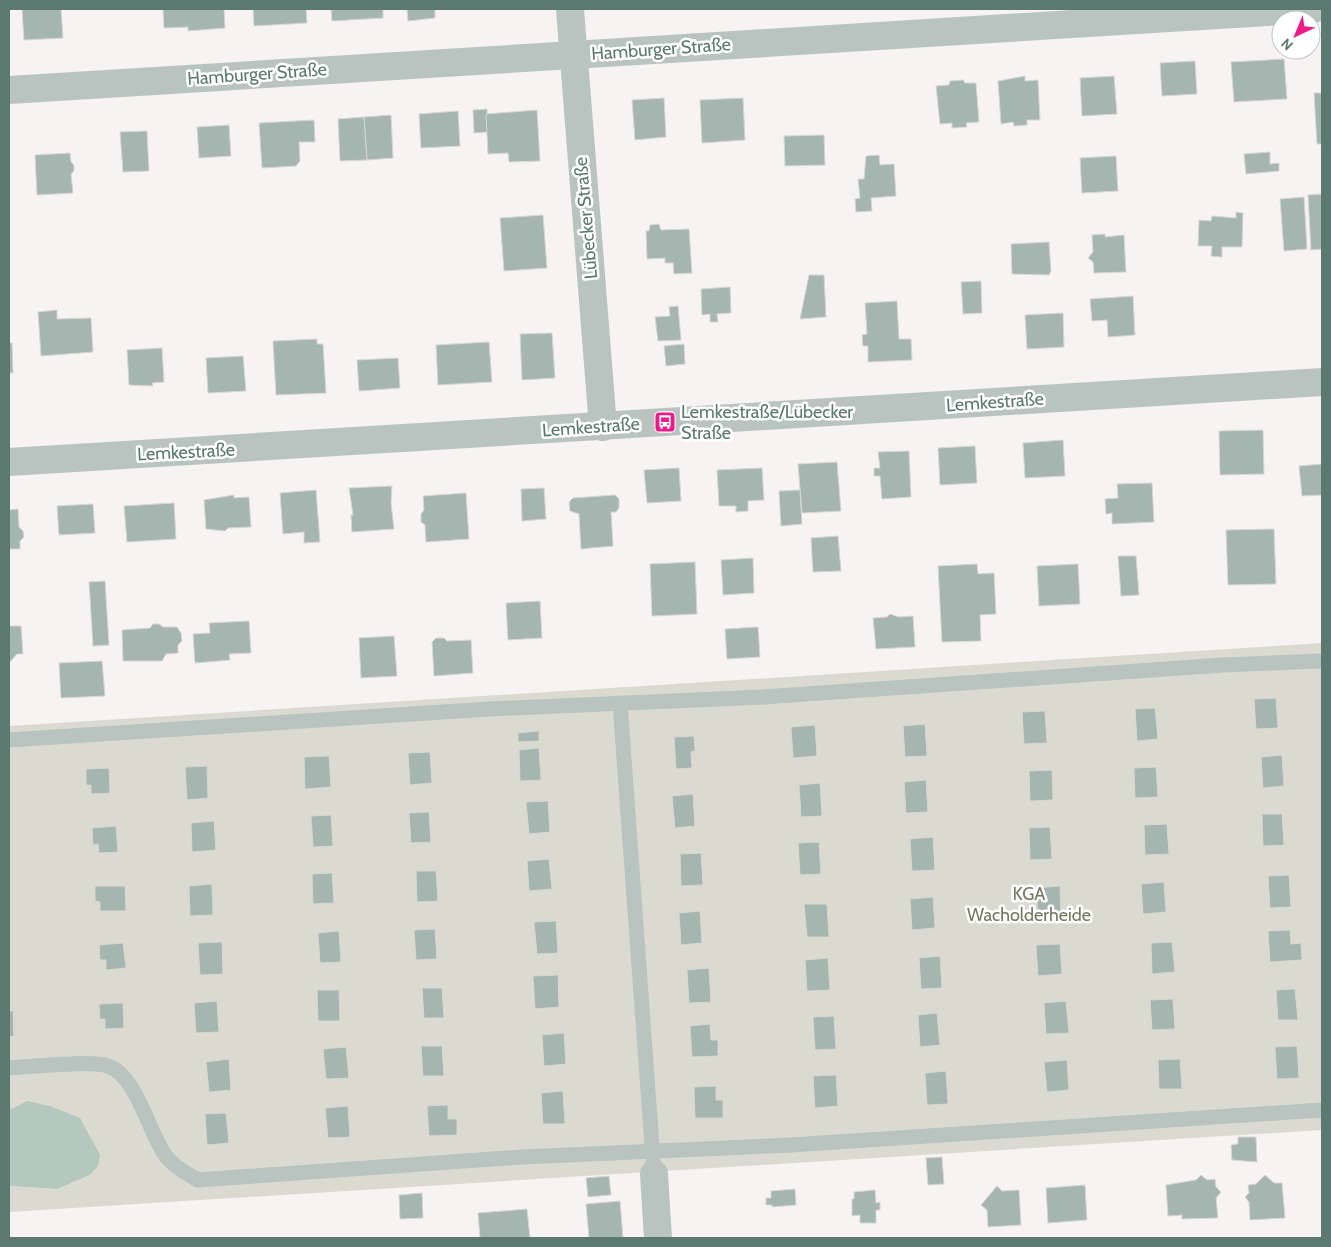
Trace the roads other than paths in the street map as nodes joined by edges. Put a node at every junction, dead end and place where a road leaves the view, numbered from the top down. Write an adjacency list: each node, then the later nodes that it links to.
1 (570, 9): 3 (street, Lübecker Straße)
2 (1314, 9): 3 (street, Hamburger Straße)
3 (573, 54): 4 (street, Hamburger Straße); 6 (street, Lübecker Straße)
4 (9, 90)
5 (1322, 382): 6 (street, Lemkestraße)
6 (603, 427): 7 (street, Lemkestraße)
7 (9, 462)
8 (1322, 661): 9 (lane)
9 (620, 703): 10 (lane); 13 (lane)
10 (9, 740)
11 (9, 1068): 13 (lane)
12 (1322, 1110): 13 (lane)
13 (653, 1163): 14 (street)
14 (658, 1238)

